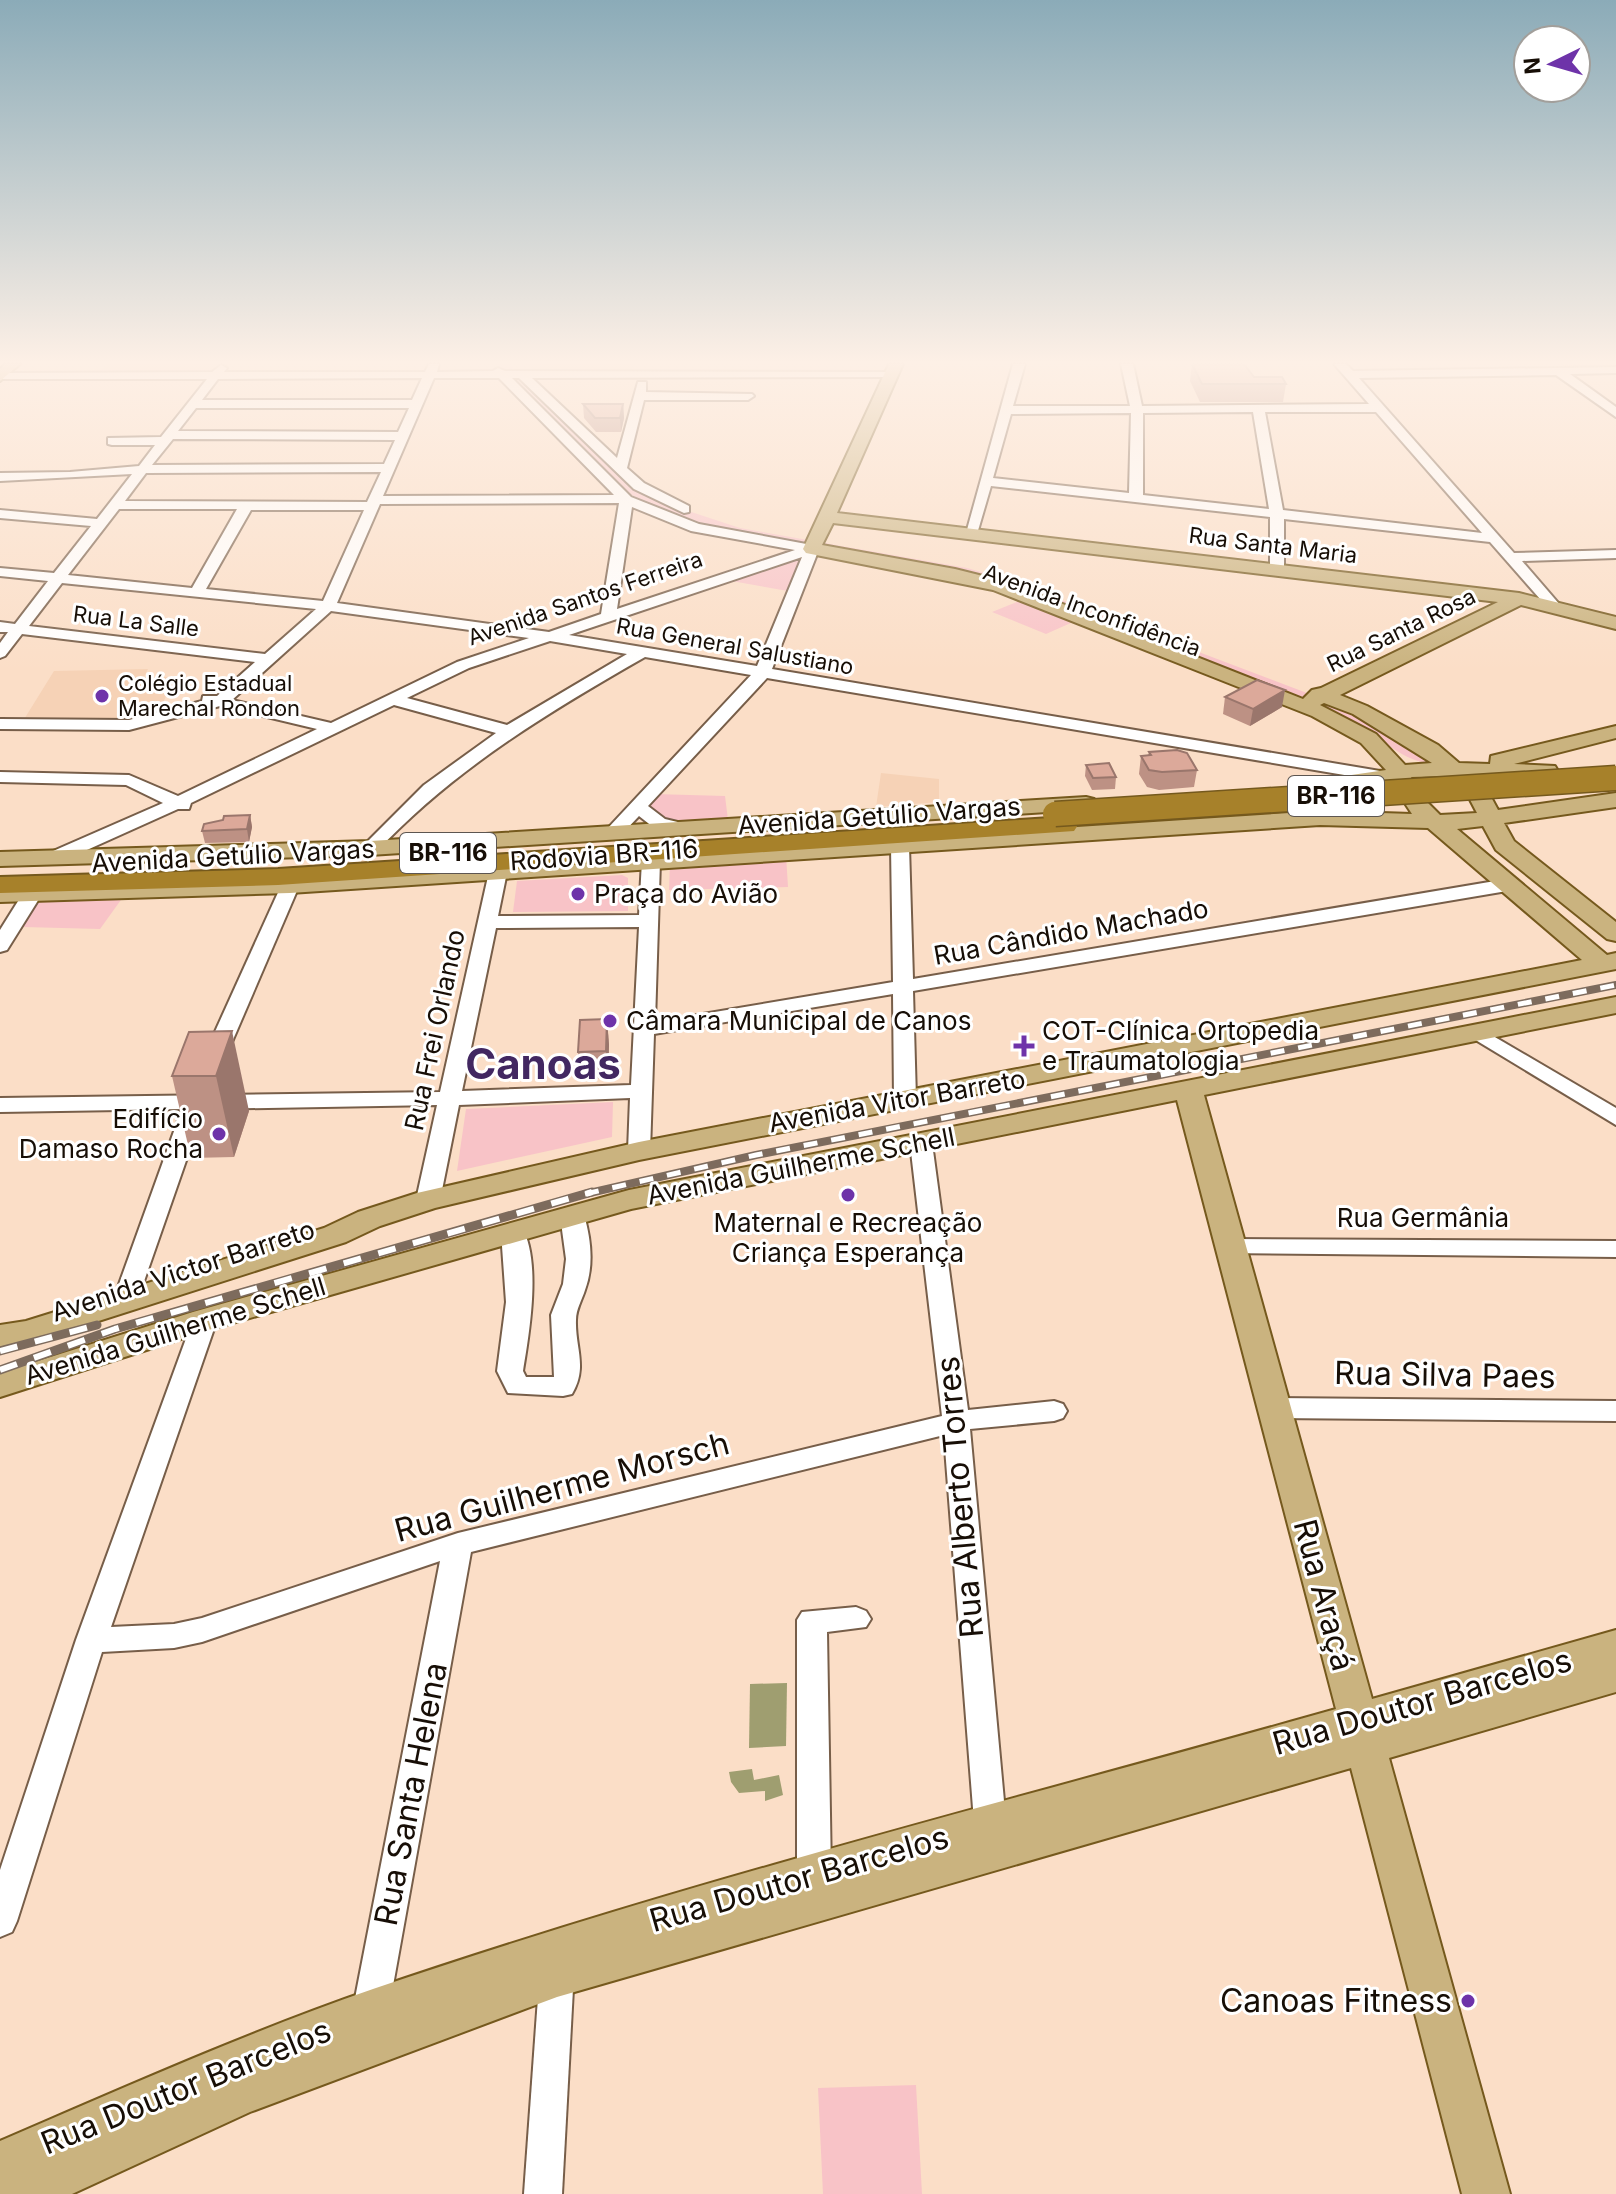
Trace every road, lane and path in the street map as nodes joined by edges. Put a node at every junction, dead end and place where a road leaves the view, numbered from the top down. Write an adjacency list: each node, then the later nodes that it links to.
1 (145, 466): 10 (street)
2 (591, 466): 15 (street, Avenida Inconfidência)
3 (850, 466): 20 (main road)
4 (989, 466): 12 (street)
5 (1136, 466): 13 (street)
6 (1268, 466): 19 (street)
7 (1430, 466): 23 (street)
8 (389, 468): 10 (street); 14 (street)
9 (621, 468): 24 (street, Avenida Inconfidência)
10 (143, 469): 11 (street); 16 (street)
11 (0, 477)
12 (985, 481): 13 (street); 22 (street)
13 (1136, 498): 19 (street)
14 (374, 503): 15 (street); 17 (street); 35 (street)
15 (628, 504): 24 (street, Avenida Inconfidência); 36 (street)
16 (115, 505): 17 (street); 21 (street)
17 (246, 506): 32 (street)
18 (0, 514): 21 (street)
19 (1277, 514): 23 (street); 28 (street)
20 (827, 517): 22 (main road, Rua Santa Maria); 24 (main road)
21 (101, 523): 31 (street)
22 (970, 534): 28 (main road, Rua Santa Maria)
23 (1493, 538): 27 (street)
24 (815, 544): 26 (main road, Avenida Inconfidência); 29 (street); 36 (street, Avenida Santos Ferreira); 45 (main road, Avenida Inconfidência)
25 (1616, 554): 27 (street)
26 (848, 556): 29 (street); 45 (main road, Avenida Inconfidência)
27 (1511, 557): 34 (street)
28 (1277, 569): 33 (main road, Rua Santa Maria)
29 (805, 570): 44 (street)
30 (0, 572): 31 (street, Rua General Salustiano)
31 (58, 578): 32 (street, Rua General Salustiano); 39 (street)
32 (196, 593): 35 (street, Rua General Salustiano)
33 (1519, 599): 34 (main road, Rua Santa Maria); 45 (main road, Rua Santa Rosa)
34 (1553, 605): 37 (main road, Rua Santa Maria)
35 (328, 606): 40 (street, Rua General Salustiano); 43 (street)
36 (608, 616): 40 (street, Avenida Santos Ferreira)
37 (1616, 623)
38 (0, 627): 39 (street, Rua La Salle)
39 (18, 629): 42 (street); 43 (street, Rua La Salle)
40 (548, 636): 41 (street, Rua General Salustiano); 46 (street, Avenida Santos Ferreira)
41 (642, 652): 44 (street, Rua General Salustiano); 50 (street)
42 (0, 653)
43 (268, 659): 47 (street)
44 (762, 673): 52 (street, Rua General Salustiano); 64 (street)
45 (1308, 698): 54 (main road, Avenida Inconfidência); 56 (main road, Avenida Inconfidência)
46 (391, 699): 49 (street, Avenida Santos Ferreira); 50 (street)
47 (221, 701): 48 (street); 49 (street)
48 (0, 724)
49 (333, 728): 61 (street, Avenida Santos Ferreira)
50 (505, 730): 75 (street)
51 (1616, 732): 54 (main road)
52 (1316, 767): 56 (street, Rua General Salustiano); 59 (street)
53 (1616, 767): 55 (main road, Avenida Getúlio Vargas)
54 (1455, 771): 55 (main road, Avenida Getúlio Vargas); 56 (main road, Avenida Getúlio Vargas); 65 (main road, Avenida Inconfidência)
55 (1530, 772): 63 (main road)
56 (1392, 776): 59 (main road, Avenida Getúlio Vargas); 68 (main road, Avenida Inconfidência)
57 (0, 777): 61 (street)
58 (1616, 778): 67 (highway, BR-116, bridge)
59 (1335, 785): 66 (main road); 69 (main road, Avenida Getúlio Vargas)
60 (1616, 789): 67 (highway, BR-116)
61 (185, 800): 80 (street, Avenida Santos Ferreira); 82 (street, Avenida Santos Ferreira)
62 (1616, 800): 63 (main road, Avenida Getúlio Vargas)
63 (1561, 805): 65 (main road, Avenida Getúlio Vargas)
64 (639, 807): 70 (street); 71 (street)
65 (1489, 816): 68 (main road, Avenida Getúlio Vargas); 76 (main road, Avenida Inconfidência); 90 (main road, Avenida Inconfidência)
66 (1352, 817): 68 (main road, Avenida Getúlio Vargas); 72 (main road, Avenida Getúlio Vargas)
67 (1060, 820): 72 (highway, Rodovia BR-116 / BR-116); 73 (highway, Rodovia BR-116 / BR-116)
68 (1435, 821): 76 (main road, Avenida Inconfidência); 86 (main road, Avenida Inconfidência)
69 (751, 824): 70 (main road, Avenida Getúlio Vargas); 72 (highway, BR-116)
70 (680, 828): 71 (main road, Avenida Getúlio Vargas)
71 (614, 832): 74 (main road, Avenida Getúlio Vargas)
72 (897, 835): 77 (main road, Avenida Getúlio Vargas); 78 (highway, Rodovia BR-116 / BR-116); 96 (street)
73 (849, 839): 77 (highway, BR-116); 85 (highway, Rodovia BR-116 / BR-116)
74 (507, 840): 75 (main road, Avenida Getúlio Vargas); 78 (highway)
75 (370, 848): 82 (main road, Avenida Getúlio Vargas)
76 (1500, 850): 93 (main road); 95 (main road)
77 (757, 853): 81 (main road, Avenida Getúlio Vargas)
78 (432, 854): 82 (highway, Rodovia BR-116 / BR-116)
79 (0, 859): 80 (main road, Avenida Getúlio Vargas)
80 (51, 859): 82 (main road, Avenida Getúlio Vargas)
81 (651, 861): 84 (main road, Avenida Getúlio Vargas); 91 (street)
82 (92, 864): 83 (highway, BR-116)
83 (0, 868)
84 (498, 872): 87 (main road, Avenida Getúlio Vargas); 92 (street, Rua Frei Orlando)
85 (0, 885)
86 (1507, 885): 95 (main road, Avenida Inconfidência); 96 (street, Rua Cândido Machado)
87 (290, 886): 88 (main road, Avenida Getúlio Vargas); 104 (street)
88 (32, 894): 89 (main road, Avenida Getúlio Vargas); 94 (street)
89 (0, 895)
90 (1616, 919)
91 (647, 921): 92 (street); 98 (street)
92 (486, 922): 102 (street, Rua Frei Orlando)
93 (1616, 934)
94 (0, 946)
95 (1611, 958): 103 (main road, Avenida Vitor Barreto)
96 (901, 987): 98 (street, Rua Cândido Machado); 103 (street)
97 (1616, 1005): 99 (main road, Avenida Guilherme Schell)
98 (643, 1030): 101 (street)
99 (1476, 1032): 100 (main road, Avenida Guilherme Schell); 106 (street)
100 (1188, 1088): 107 (main road, Avenida Guilherme Schell); 113 (main road, Rua Araçá)
101 (640, 1091): 102 (street); 108 (street)
102 (447, 1098): 104 (street); 109 (street, Rua Frei Orlando)
103 (905, 1099): 108 (main road, Avenida Vitor Barreto)
104 (195, 1104): 105 (street); 116 (street)
105 (0, 1105)
106 (1616, 1118)
107 (921, 1143): 110 (main road, Avenida Guilherme Schell); 123 (street, Rua Alberto Torres)
108 (639, 1151): 109 (main road, Avenida Vitor Barreto)
109 (428, 1200): 111 (main road, Avenida Vitor Barreto)
110 (572, 1215): 112 (main road, Avenida Guilherme Schell); 112 (street)
111 (369, 1219): 115 (main road); 116 (main road, Avenida Victor Barreto)
112 (513, 1232): 117 (main road, Avenida Guilherme Schell)
113 (1231, 1247): 114 (street, Rua Germânia); 120 (main road, Rua Araçá)
114 (1616, 1249)
115 (206, 1277): 117 (main road); 118 (main road)
116 (130, 1287): 118 (main road, Avenida Victor Barreto)
117 (219, 1316): 119 (main road, Avenida Guilherme Schell); 126 (street)
118 (0, 1334)
119 (0, 1385)
120 (1274, 1408): 122 (street, Rua Silva Paes); 129 (main road, Rua Araçá)
121 (1054, 1411): 123 (street, Rua Guilherme Morsch)
122 (1616, 1411)
123 (956, 1422): 124 (street, Rua Guilherme Morsch); 130 (street, Rua Alberto Torres)
124 (458, 1544): 126 (street, Rua Guilherme Morsch); 134 (street, Rua Santa Helena)
125 (856, 1619): 131 (street)
126 (91, 1640): 132 (street)
127 (1616, 1646): 129 (main road, Rua Doutor Barcelos)
128 (1616, 1676): 129 (main road, Rua Doutor Barcelos)
129 (1362, 1734): 130 (main road, Rua Doutor Barcelos); 137 (main road, Rua Araçá)
130 (992, 1838): 131 (main road, Rua Doutor Barcelos); 133 (main road, Rua Doutor Barcelos)
131 (814, 1874): 133 (main road, Rua Doutor Barcelos)
132 (0, 1921)
133 (557, 1962): 134 (main road, Rua Doutor Barcelos); 136 (street)
134 (367, 2028): 135 (main road, Rua Doutor Barcelos)
135 (15, 2181)
136 (543, 2194)
137 (1486, 2194)

